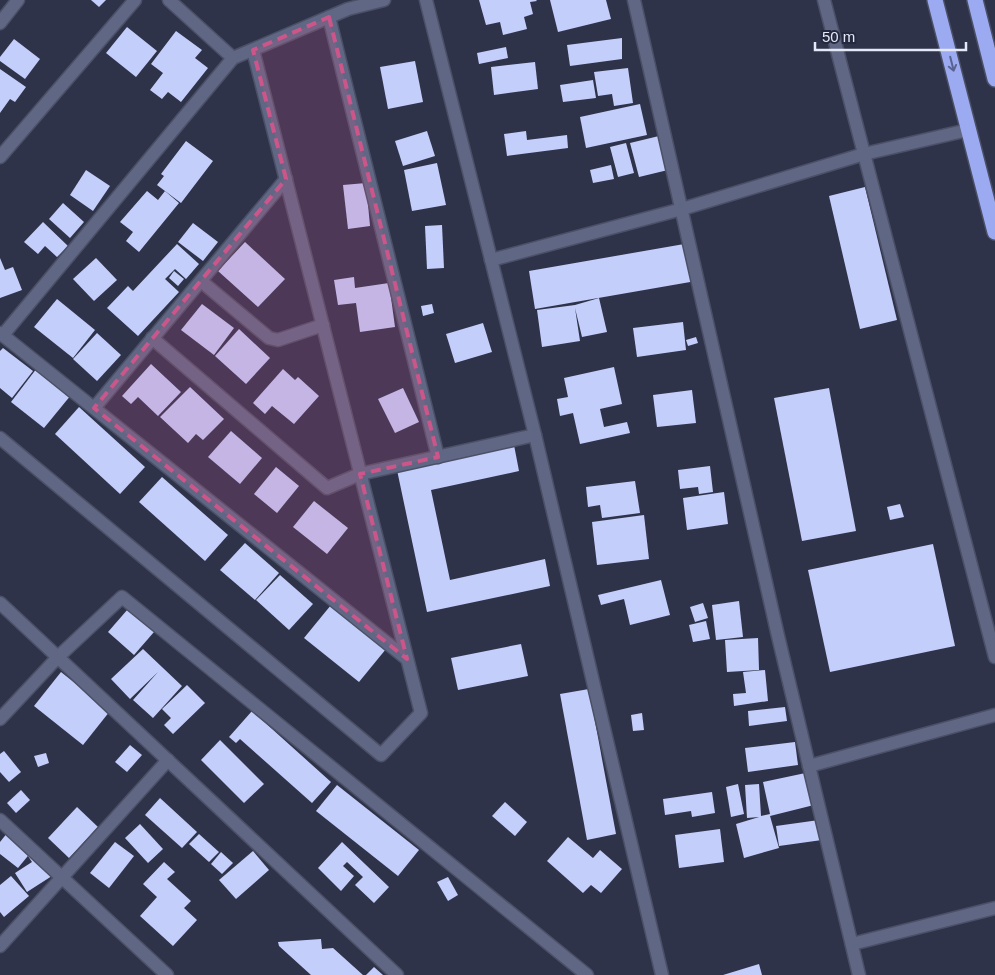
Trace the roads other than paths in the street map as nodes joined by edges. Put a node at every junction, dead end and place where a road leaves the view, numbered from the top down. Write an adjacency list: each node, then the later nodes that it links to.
1 (18, 0): 11 (street)
2 (135, 0): 17 (street)
3 (169, 0): 13 (street)
4 (384, 0): 10 (street)
5 (426, 0): 21 (street)
6 (634, 0): 19 (street)
7 (824, 0): 16 (street)
8 (935, 0): 15 (highway, one-way to 15)
9 (975, 0): 14 (highway)
10 (329, 17): 12 (street); 29 (street)
11 (0, 23)
12 (253, 50): 13 (street); 18 (street)
13 (233, 58): 24 (street)
14 (995, 79)
15 (968, 130): 16 (street); 20 (highway)
16 (864, 154): 19 (street); 32 (street)
17 (0, 157)
18 (286, 179): 22 (street); 23 (street)
19 (682, 209): 21 (street); 38 (street)
20 (995, 232)
21 (491, 260): 27 (street)
22 (201, 281): 23 (street); 25 (street)
23 (323, 325): 30 (street)
24 (2, 334): 26 (street)
25 (152, 338): 26 (street); 30 (street)
26 (94, 408): 34 (street)
27 (535, 435): 29 (street); 47 (street)
28 (0, 438): 34 (street)
29 (438, 457): 30 (street)
30 (360, 474): 34 (street)
31 (0, 603): 33 (street)
32 (995, 656)
33 (58, 657): 36 (street); 37 (street); 46 (street)
34 (407, 659)
35 (995, 715): 38 (street)
36 (0, 719)
37 (168, 760): 40 (street); 45 (street)
38 (810, 766): 42 (street)
39 (0, 820): 40 (street)
40 (62, 877): 43 (street); 44 (street)
41 (995, 908): 42 (street)
42 (852, 944): 48 (street)
43 (0, 946)
44 (167, 975)
45 (398, 975)
46 (587, 975)
47 (662, 975)
48 (859, 975)

